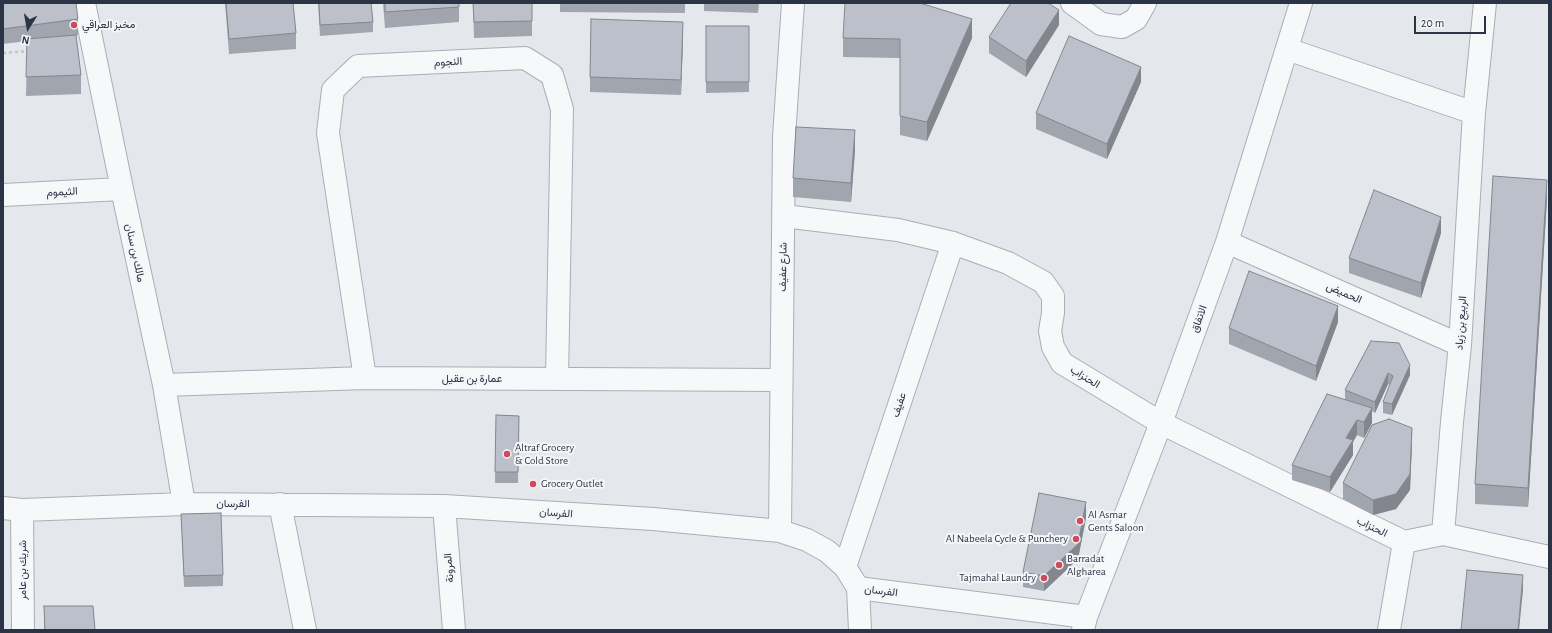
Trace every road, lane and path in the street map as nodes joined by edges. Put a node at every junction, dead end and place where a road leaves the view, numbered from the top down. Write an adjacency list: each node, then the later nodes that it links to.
1 (84, 3): 11 (street, مالك بن سنان)
2 (793, 3): 13 (street, شارع عفيف)
3 (1072, 3): 4 (street)
4 (1145, 3)
5 (1301, 3): 7 (street, الاتفاق)
6 (1485, 3): 10 (street, الربيع بن زياد)
7 (1287, 49): 10 (street); 14 (street, الاتفاق)
8 (33, 51): 9 (path)
9 (3, 53)
10 (1474, 112): 16 (street, الربيع بن زياد)
11 (122, 189): 12 (street, الثيموم); 20 (street, مالك بن سنان)
12 (3, 195)
13 (784, 216): 15 (street, الحنزاب); 19 (street, شارع عفيف)
14 (1227, 242): 16 (street, الحميض); 21 (street, الاتفاق)
15 (953, 243): 21 (street, الحنزاب); 30 (street, عفيف)
16 (1460, 345): 27 (street, الربيع بن زياد)
17 (365, 378): 18 (street, عمارة بن عقيل); 18 (street, النجوم); 20 (street, عمارة بن عقيل)
18 (558, 379): 19 (street, عمارة بن عقيل)
19 (780, 380): 26 (street, شارع عفيف)
20 (164, 385): 22 (street, مالك بن سنان)
21 (1161, 423): 28 (street, الحنزاب); 32 (street, الاتفاق)
22 (184, 504): 23 (street, الفرسان); 25 (street, الفرسان)
23 (280, 504): 24 (street, الفرسان); 34 (street)
24 (444, 506): 26 (street, الفرسان); 35 (street, المرونة)
25 (13, 509): 33 (street, شريك بن عامر)
26 (780, 531): 30 (street, الفرسان)
27 (1443, 534): 28 (street); 29 (street)
28 (1404, 542): 37 (street)
29 (1549, 557)
30 (846, 567): 31 (street, الفرسان)
31 (858, 588): 32 (street, الفرسان); 36 (street)
32 (1085, 624)
33 (24, 630)
34 (305, 630)
35 (454, 630)
36 (860, 630)
37 (1389, 630)

